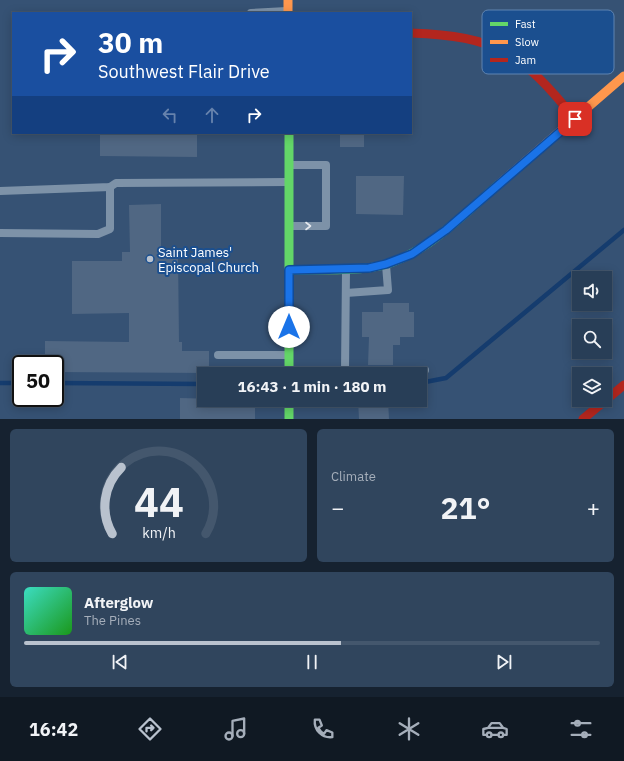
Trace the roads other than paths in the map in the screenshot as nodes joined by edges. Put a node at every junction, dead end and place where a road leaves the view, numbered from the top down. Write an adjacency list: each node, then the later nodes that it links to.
1 (288, 0): 2 (street)
2 (288, 12)
3 (412, 33): 4 (street)
4 (482, 42)
5 (536, 74): 7 (street)
6 (624, 76): 7 (street)
7 (575, 119): 15 (street)
8 (289, 134): 9 (street)
9 (289, 165): 10 (street); 13 (lane, one-way to 9)
10 (289, 182): 11 (lane); 13 (street)
11 (110, 187): 12 (lane); 14 (lane)
12 (0, 191)
13 (289, 226): 17 (street)
14 (0, 234)
15 (386, 264): 16 (street); 18 (lane)
16 (346, 268): 17 (street); 18 (lane)
17 (289, 270): 20 (street)
18 (346, 293): 22 (lane)
19 (218, 355): 20 (lane)
20 (289, 355): 21 (street)
21 (289, 367)
22 (345, 367)
23 (624, 385): 26 (street)
24 (289, 407): 25 (street)
25 (289, 419)
26 (583, 419)

